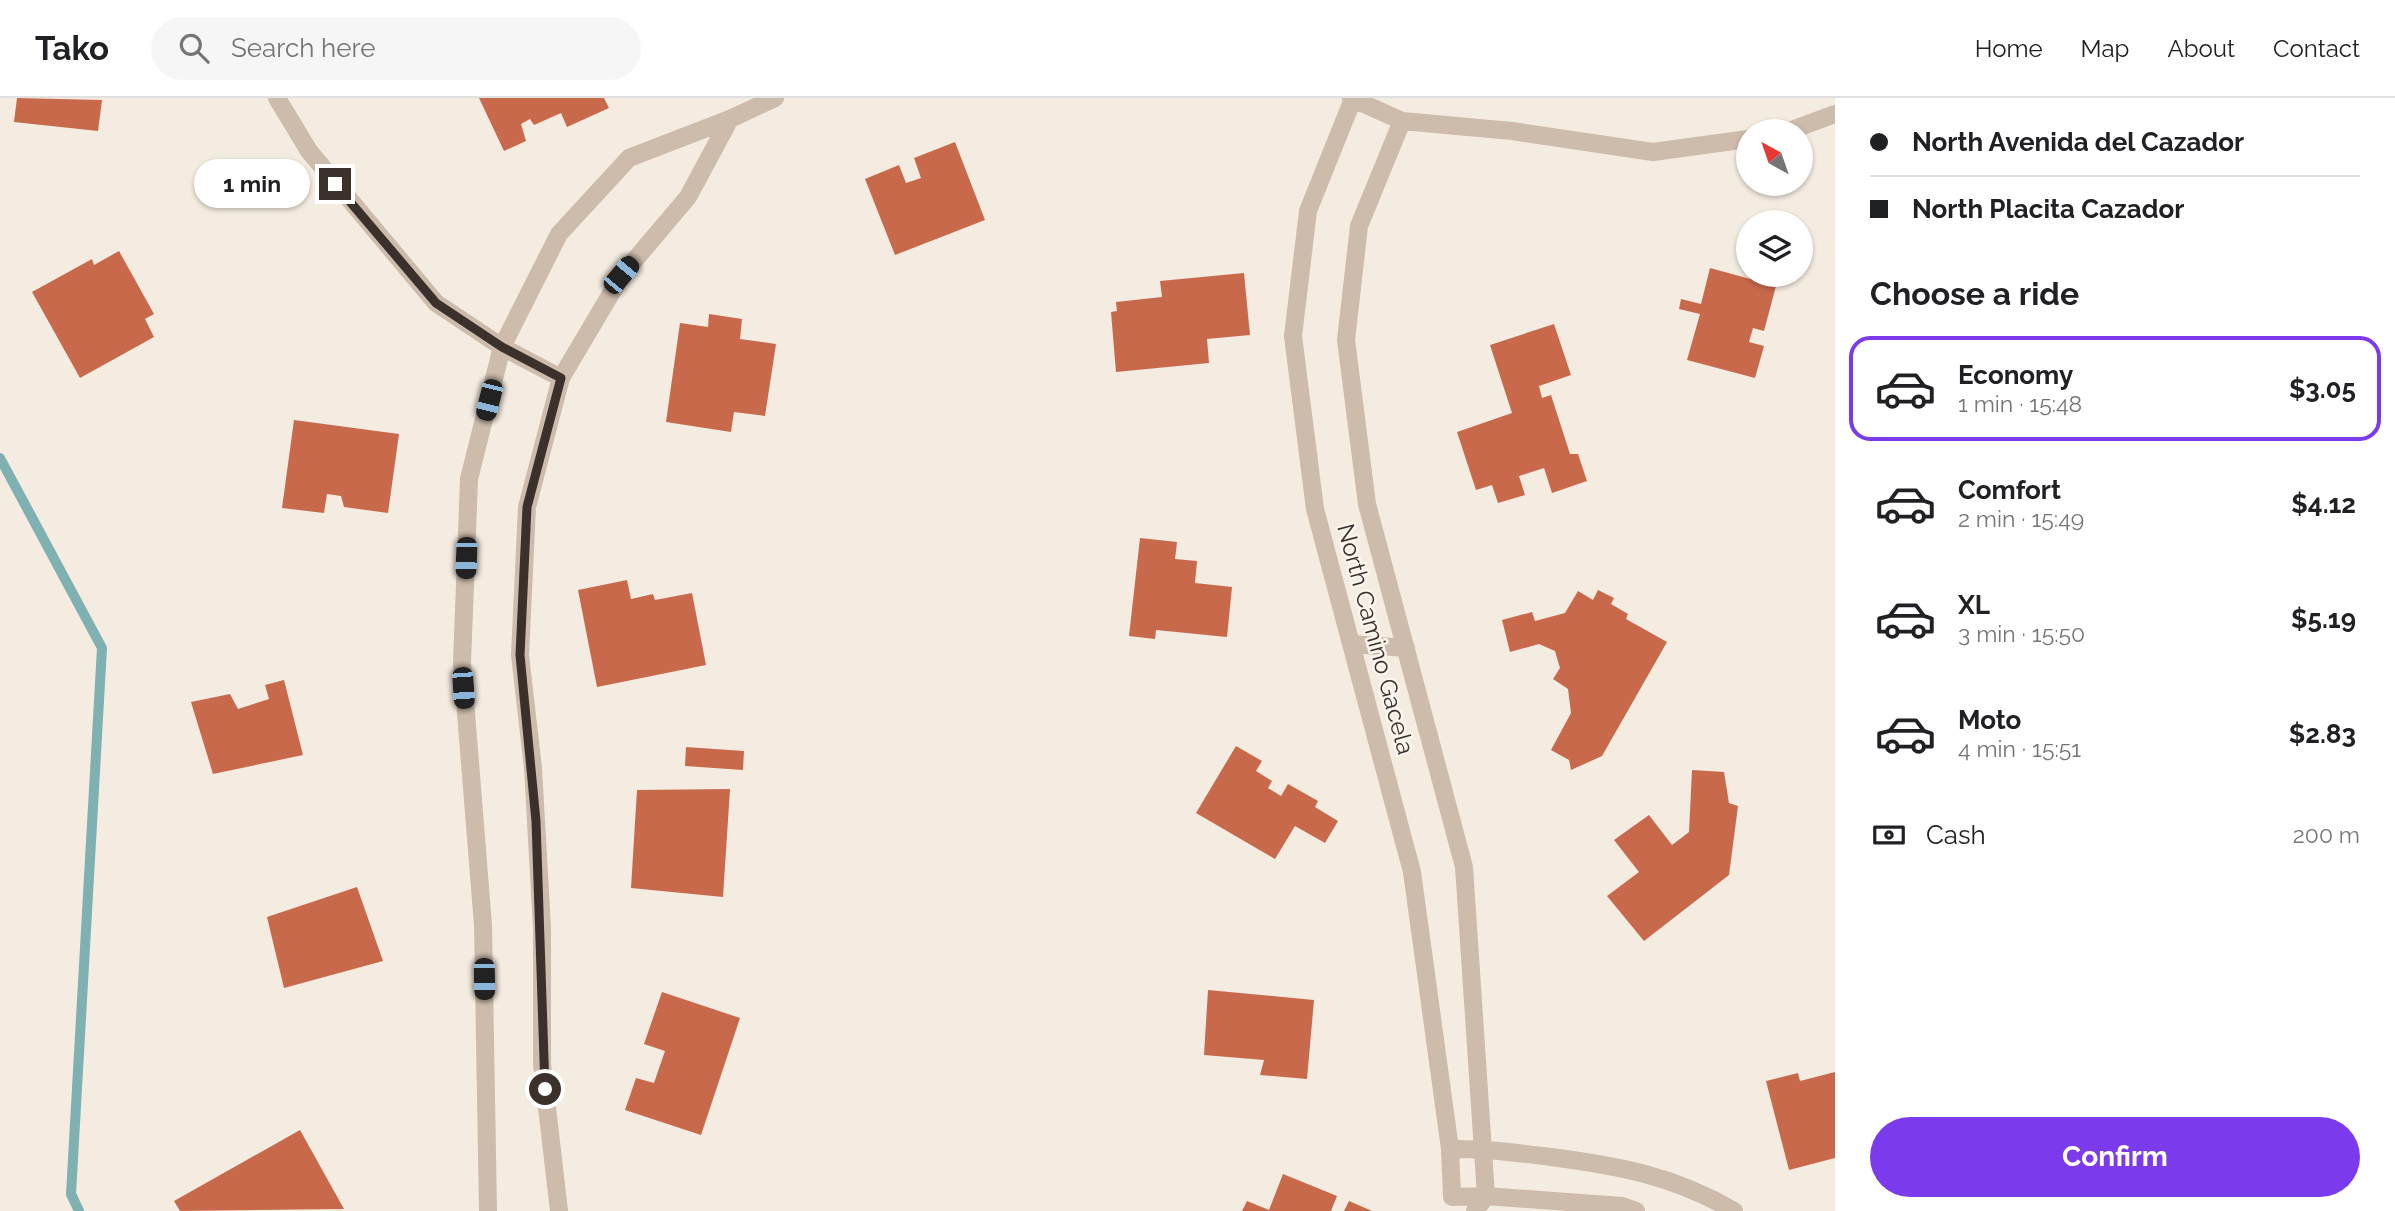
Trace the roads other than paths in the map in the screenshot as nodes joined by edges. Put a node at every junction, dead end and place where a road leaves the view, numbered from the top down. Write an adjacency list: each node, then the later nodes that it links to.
1 (277, 98): 9 (street)
2 (775, 98): 5 (street)
3 (1352, 98): 6 (street); 11 (street, North Camino Gacela)
4 (1835, 114): 7 (street)
5 (730, 120): 9 (street); 10 (street)
6 (1402, 121): 8 (street); 12 (street, North Camino Gacela)
7 (1813, 122)
8 (1736, 141)
9 (502, 347): 10 (street); 17 (street)
10 (561, 378): 18 (street)
11 (1352, 644): 12 (street); 14 (street, North Camino Gacela)
12 (1406, 648): 13 (street, North Camino Gacela)
13 (1482, 1148): 14 (street); 15 (street, North Camino Gacela); 21 (street)
14 (1450, 1149): 16 (street, North Camino Gacela)
15 (1486, 1196): 16 (street); 19 (street); 20 (street)
16 (1457, 1204)
17 (488, 1211)
18 (559, 1211)
19 (1475, 1211)
20 (1636, 1211)
21 (1734, 1211)

